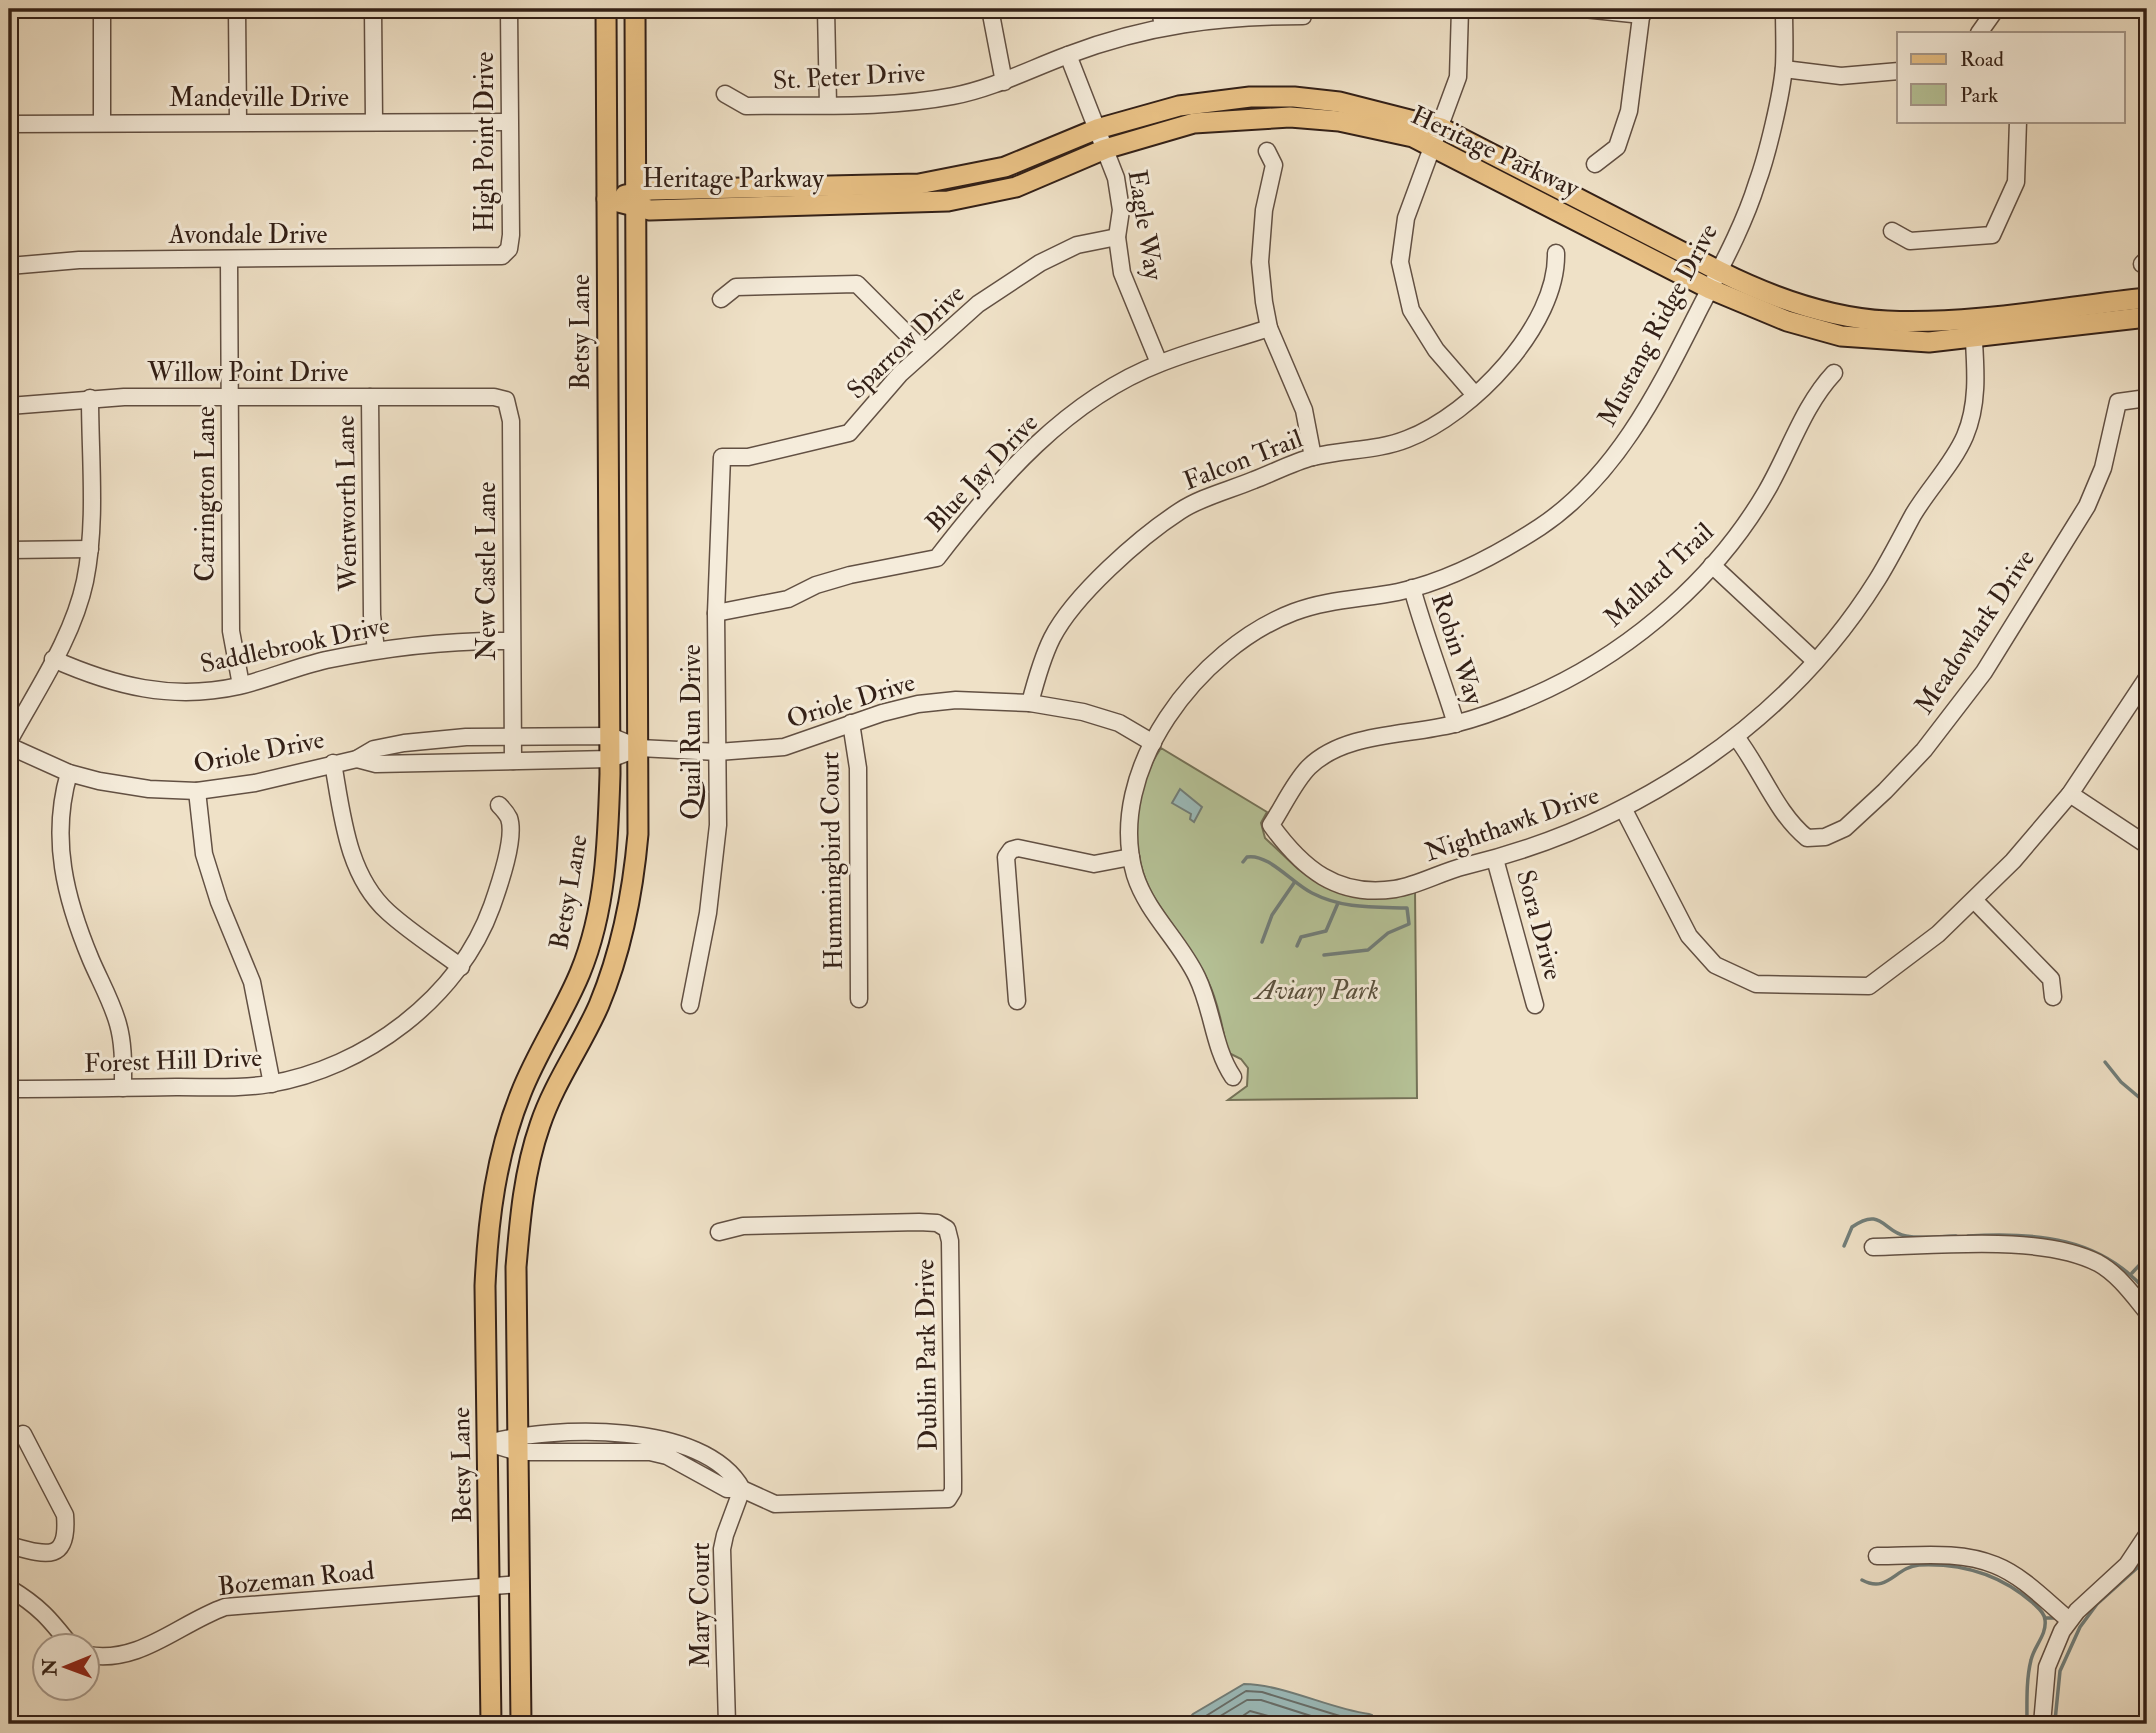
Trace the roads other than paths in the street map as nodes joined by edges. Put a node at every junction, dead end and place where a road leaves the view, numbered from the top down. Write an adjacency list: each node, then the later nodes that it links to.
1 (102, 9): 28 (street)
2 (237, 9): 24 (street)
3 (373, 9): 25 (street)
4 (509, 9): 26 (street, High Point Drive)
5 (606, 9): 36 (main road, Betsy Lane)
6 (635, 9): 37 (main road)
7 (826, 9): 23 (street)
8 (990, 9): 21 (street)
9 (1160, 9): 16 (street)
10 (1460, 9): 30 (street)
11 (1584, 9): 14 (street)
12 (1784, 9): 19 (street, Mustang Ridge Drive)
13 (1996, 9): 17 (street)
14 (1642, 12): 35 (street)
15 (1304, 13): 16 (street, St. Peter Drive)
16 (1163, 27): 18 (street, St. Peter Drive)
17 (1980, 32)
18 (1068, 55): 21 (street, St. Peter Drive); 31 (street, Eagle Way)
19 (1784, 69): 20 (street); 44 (street, Mustang Ridge Drive)
20 (1897, 71)
21 (1004, 82): 23 (street, St. Peter Drive)
22 (725, 94): 23 (street, St. Peter Drive)
23 (828, 105)
24 (238, 122): 25 (street, Mandeville Drive); 28 (street, Mandeville Drive)
25 (374, 122): 26 (street, Mandeville Drive)
26 (509, 122): 41 (street, High Point Drive)
27 (2018, 122): 38 (street)
28 (102, 123): 29 (street, Mandeville Drive)
29 (9, 124)
30 (1441, 128): 31 (main road, Heritage Parkway); 32 (street); 44 (main road, Heritage Parkway)
31 (1097, 129): 33 (street, Eagle Way); 37 (main road, Heritage Parkway)
32 (1433, 147): 33 (main road, Heritage Parkway); 44 (main road, Heritage Parkway); 53 (street)
33 (1105, 149): 37 (main road, Heritage Parkway); 39 (street, Eagle Way)
34 (1267, 151): 48 (street)
35 (1595, 164)
36 (607, 199): 37 (main road, Heritage Parkway); 77 (main road, Betsy Lane)
37 (636, 199): 81 (main road)
38 (1892, 231)
39 (1117, 237): 50 (street, Sparrow Drive); 51 (street, Eagle Way)
40 (1556, 253): 53 (street, Falcon Trail)
41 (487, 258): 42 (street, Avondale Drive)
42 (229, 260): 43 (street, Avondale Drive); 57 (street, Carrington Lane)
43 (9, 266)
44 (1714, 280): 49 (main road, Heritage Parkway); 65 (street, Mustang Ridge Drive)
45 (2147, 298): 49 (main road, Heritage Parkway)
46 (721, 299): 50 (street)
47 (2147, 317): 49 (main road, Heritage Parkway)
48 (1269, 328): 51 (street, Blue Jay Drive); 61 (street)
49 (1973, 329): 70 (street, Nighthawk Drive)
50 (924, 351): 60 (street, Sparrow Drive)
51 (1159, 363): 66 (street, Blue Jay Drive)
52 (1834, 373): 64 (street, Mallard Trail)
53 (1475, 395): 61 (street, Falcon Trail)
54 (370, 397): 55 (street, Willow Point Drive); 57 (street, Willow Point Drive); 68 (street, Wentworth Lane)
55 (487, 397): 67 (street, New Castle Lane)
56 (90, 398): 57 (street, Willow Point Drive); 59 (street, Willow Point Drive); 62 (street)
57 (229, 398): 72 (street, Carrington Lane)
58 (2147, 398): 78 (street, Meadowlark Drive)
59 (9, 406)
60 (722, 457): 66 (street, Quail Run Drive)
61 (1313, 457): 73 (street, Falcon Trail)
62 (90, 549): 63 (street); 69 (street)
63 (9, 550)
64 (1712, 565): 70 (street); 75 (street, Mallard Trail)
65 (1412, 588): 75 (street, Robin Way); 80 (street, Mustang Ridge Drive)
66 (716, 613): 82 (street, Quail Run Drive)
67 (512, 641): 68 (street, Saddlebrook Drive); 76 (street, New Castle Lane)
68 (376, 650): 72 (street, Saddlebrook Drive)
69 (53, 659): 72 (street, Saddlebrook Drive); 79 (street)
70 (1814, 660): 78 (street, Nighthawk Drive)
71 (2146, 681): 89 (street)
72 (241, 685)
73 (1030, 703): 74 (street, Oriole Drive); 80 (street, Oriole Drive)
74 (851, 723): 82 (street, Oriole Drive); 99 (street, Hummingbird Court)
75 (1456, 724): 92 (street, Mallard Trail)
76 (512, 736): 77 (street, Oriole Drive); 83 (street, Oriole Drive); 85 (street, New Castle Lane)
77 (610, 736): 81 (street, Oriole Drive); 84 (main road, Betsy Lane)
78 (1736, 737): 91 (street, Nighthawk Drive)
79 (9, 743): 87 (street, Oriole Drive)
80 (1153, 743): 94 (street, Mustang Ridge Drive)
81 (639, 748): 82 (street, Oriole Drive); 84 (street, Oriole Drive); 113 (main road)
82 (718, 752): 101 (street, Quail Run Drive)
83 (357, 759): 85 (street, Oriole Drive); 86 (street, Oriole Drive)
84 (610, 759): 85 (street, Oriole Drive); 112 (main road, Betsy Lane)
85 (513, 761)
86 (333, 763): 88 (street, Oriole Drive); 97 (street)
87 (69, 773): 88 (street, Oriole Drive); 105 (street)
88 (197, 791): 104 (street)
89 (2070, 794): 93 (street); 96 (street)
90 (499, 805): 97 (street, Forest Hill Drive)
91 (1624, 810): 95 (street, Nighthawk Drive); 96 (street)
92 (1271, 825): 95 (street, Nighthawk Drive)
93 (2147, 845)
94 (1131, 857): 100 (street); 103 (street, Mustang Ridge Drive)
95 (1495, 859): 102 (street, Sora Drive)
96 (1975, 901): 98 (street)
97 (461, 967): 104 (street, Forest Hill Drive)
98 (2053, 997)
99 (859, 999)
100 (1017, 1001)
101 (690, 1005)
102 (1535, 1005)
103 (1233, 1077)
104 (272, 1084): 105 (street, Forest Hill Drive)
105 (123, 1088): 106 (street, Forest Hill Drive)
106 (9, 1089)
107 (719, 1231): 116 (street, Dublin Park Drive)
108 (1873, 1247): 109 (street)
109 (2147, 1312)
110 (23, 1434): 118 (street)
111 (578, 1434): 113 (street, Dublin Park Drive); 114 (street, Dublin Park Drive); 115 (street)
112 (488, 1443): 113 (street, Dublin Park Drive); 121 (main road, Betsy Lane)
113 (518, 1444): 115 (street, Dublin Park Drive); 120 (main road)
114 (663, 1447): 115 (street, Dublin Park Drive); 116 (street, Dublin Park Drive)
115 (579, 1451)
116 (742, 1489): 128 (street, Mary Court)
117 (2147, 1535): 123 (street)
118 (9, 1545)
119 (1877, 1556): 123 (street)
120 (519, 1584): 121 (street, Bozeman Road); 127 (main road)
121 (490, 1586): 125 (street, Bozeman Road); 126 (main road, Betsy Lane)
122 (9, 1588): 124 (street)
123 (2069, 1620): 129 (street)
124 (61, 1632)
125 (102, 1655)
126 (491, 1724)
127 (521, 1724)
128 (727, 1724)
129 (2042, 1724)

